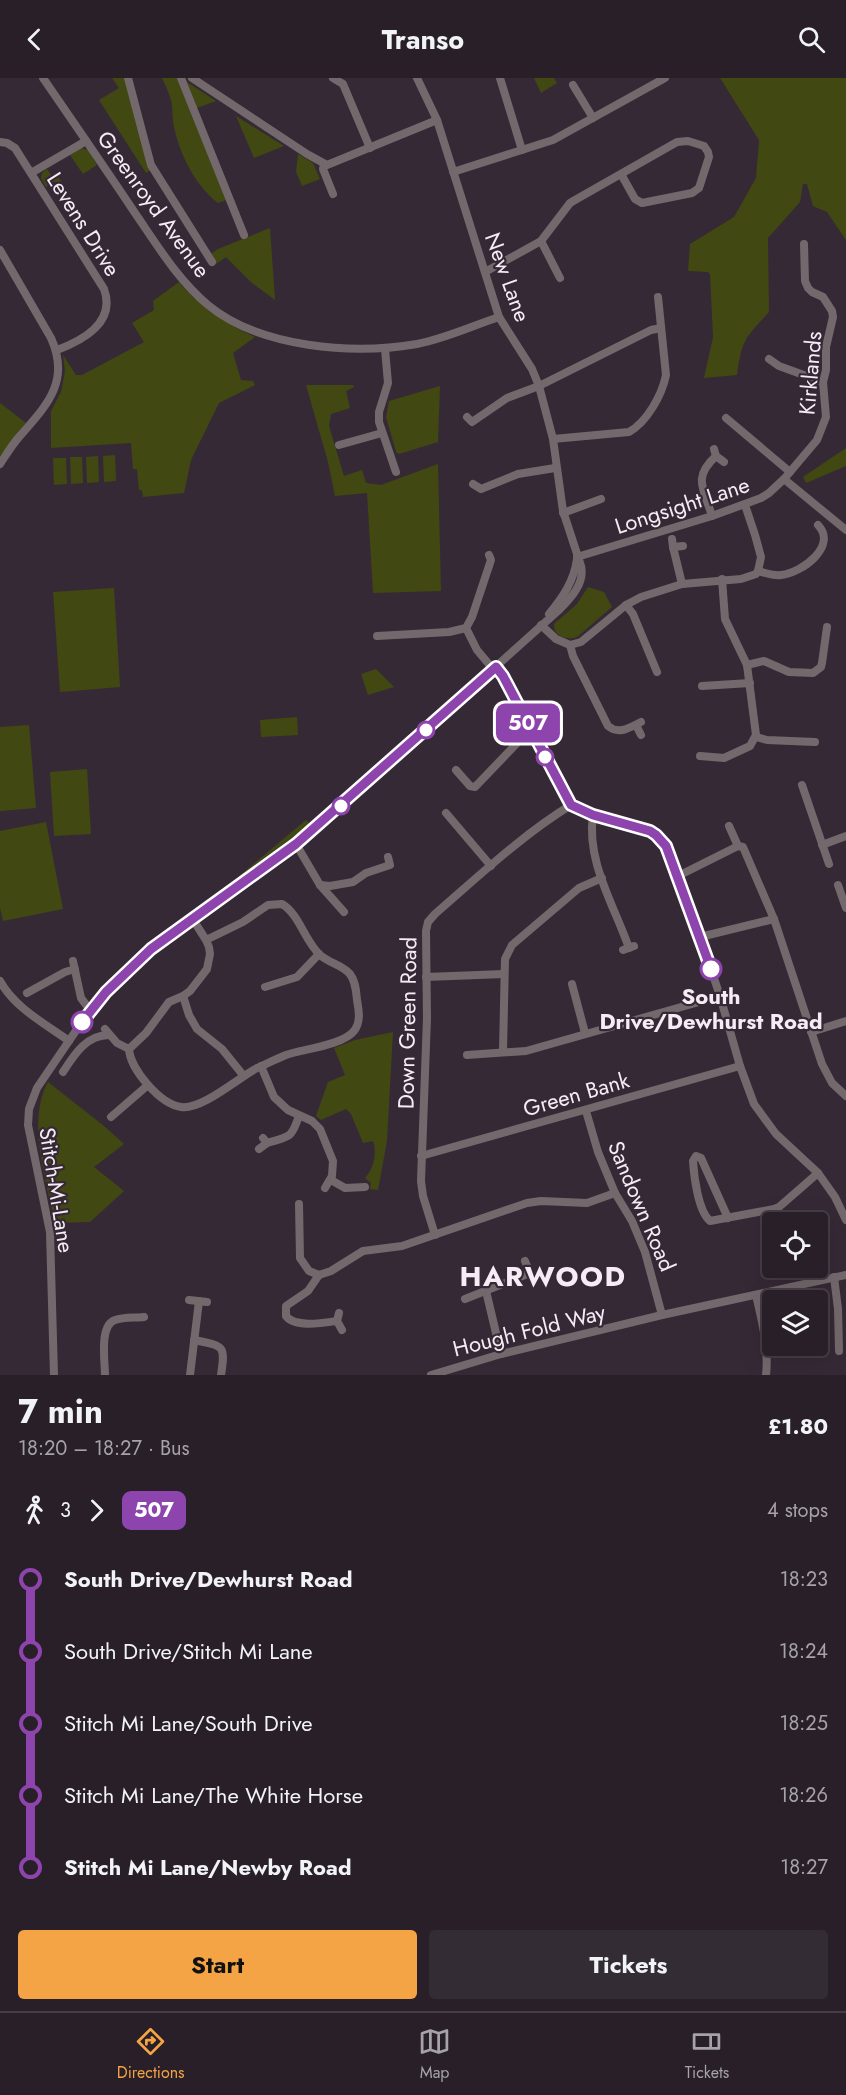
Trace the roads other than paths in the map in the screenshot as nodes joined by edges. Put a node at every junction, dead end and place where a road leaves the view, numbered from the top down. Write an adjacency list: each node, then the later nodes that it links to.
1 (43, 78): 12 (street, Greenroyd Avenue)
2 (128, 78): 25 (street)
3 (181, 78): 21 (street)
4 (192, 78): 16 (street)
5 (333, 78): 14 (street)
6 (417, 78): 11 (street, New Lane)
7 (500, 78): 15 (street)
8 (664, 78): 10 (street)
9 (573, 85): 10 (street)
10 (593, 118): 15 (street)
11 (437, 120): 14 (street); 17 (street, New Lane)
12 (86, 141): 18 (street); 33 (street, Greenroyd Avenue)
13 (0, 142): 18 (street, Levens Drive)
14 (370, 148): 16 (street)
15 (522, 150): 17 (street)
16 (324, 164): 20 (street)
17 (453, 172): 26 (street, New Lane)
18 (31, 173): 34 (street, Levens Drive)
19 (621, 174): 19 (street); 22 (street)
20 (333, 194)
21 (244, 235)
22 (541, 241): 26 (street); 27 (street)
23 (804, 241): 30 (street, Kirklands)
24 (0, 250): 34 (street)
25 (212, 262)
26 (484, 272): 31 (street, New Lane)
27 (560, 278)
28 (825, 288): 30 (street, Kirklands)
29 (659, 297): 32 (street)
30 (823, 297): 36 (street, Kirklands)
31 (499, 317): 33 (street, Greenroyd Avenue); 37 (street, New Lane)
32 (661, 328): 37 (street); 41 (street)
33 (384, 349): 40 (street)
34 (57, 350): 44 (street)
35 (769, 359): 36 (street)
36 (823, 382): 47 (street, Kirklands)
37 (539, 386): 38 (street); 41 (street, New Lane)
38 (467, 417)
39 (726, 418): 47 (street)
40 (382, 433): 42 (street); 46 (street)
41 (552, 439): 45 (street, New Lane)
42 (339, 445)
43 (724, 462): 52 (street)
44 (0, 464)
45 (555, 468): 48 (street); 51 (street, New Lane)
46 (396, 472)
47 (787, 475): 50 (street, Longsight Lane); 54 (street)
48 (473, 484)
49 (601, 499): 51 (street)
50 (745, 505): 52 (street, Longsight Lane); 58 (street)
51 (563, 513): 57 (street, New Lane)
52 (712, 516): 57 (street, Longsight Lane)
53 (818, 525): 58 (street)
54 (846, 530)
55 (682, 546): 60 (street)
56 (489, 555): 63 (street)
57 (577, 557): 62 (street, Stitch-Mi-Lane)
58 (758, 571): 59 (street)
59 (722, 579): 60 (street); 67 (street)
60 (682, 584): 61 (street)
61 (626, 604): 66 (street); 69 (street)
62 (541, 625): 66 (street); 68 (street, Stitch-Mi-Lane)
63 (466, 628): 65 (street); 68 (street)
64 (824, 630): 67 (street)
65 (377, 636)
66 (570, 645): 74 (street)
67 (747, 665): 70 (street)
68 (495, 668): 72 (street); 86 (street, Stitch-Mi-Lane)
69 (657, 672)
70 (750, 683): 71 (street); 75 (street)
71 (702, 686)
72 (533, 732): 79 (street); 81 (street)
73 (809, 732): 75 (street)
74 (641, 735)
75 (756, 737): 78 (street)
76 (711, 748): 78 (street)
77 (700, 756): 78 (street)
78 (709, 757)
79 (456, 770)
80 (802, 785): 87 (street)
81 (571, 805): 83 (street); 91 (street, Down Green Road)
82 (446, 813): 91 (street)
83 (593, 815): 92 (street); 93 (street)
84 (729, 826): 88 (street)
85 (846, 836): 87 (street)
86 (296, 844): 94 (street); 98 (street, Stitch-Mi-Lane)
87 (822, 845): 90 (street)
88 (738, 846): 92 (street); 99 (street)
89 (388, 857): 94 (street)
90 (829, 864)
91 (491, 866): 105 (street, Down Green Road)
92 (678, 876): 100 (street)
93 (602, 878): 102 (street); 104 (street)
94 (320, 885): 97 (street)
95 (838, 885): 96 (street)
96 (846, 908)
97 (344, 912)
98 (192, 918): 101 (street); 112 (street, Stitch-Mi-Lane)
99 (774, 919): 100 (street); 114 (street)
100 (700, 937): 111 (street)
101 (206, 940): 103 (street); 110 (street)
102 (628, 948)
103 (319, 954): 108 (street); 120 (street)
104 (504, 974): 105 (street); 118 (street)
105 (426, 977): 130 (street, Down Green Road)
106 (0, 981): 116 (street)
107 (572, 984): 115 (street)
108 (265, 987)
109 (31, 994): 112 (street)
110 (183, 996): 117 (street); 123 (street)
111 (720, 996): 115 (street); 121 (street)
112 (90, 1010): 116 (street, Stitch-Mi-Lane)
113 (846, 1021): 114 (street)
114 (811, 1032): 125 (street)
115 (585, 1033): 118 (street)
116 (69, 1041): 156 (street, Stitch-Mi-Lane)
117 (129, 1049): 122 (street); 124 (street)
118 (503, 1051): 119 (street)
119 (467, 1055)
120 (261, 1066): 123 (street); 128 (street)
121 (740, 1066): 126 (street, Green Bank); 131 (street)
122 (63, 1072)
123 (243, 1075): 124 (street)
124 (148, 1085): 127 (street)
125 (846, 1096)
126 (586, 1111): 130 (street, Green Bank); 135 (street, Sandown Road)
127 (113, 1112)
128 (299, 1116): 129 (street); 133 (street)
129 (259, 1149)
130 (421, 1156): 141 (street, Down Green Road)
131 (818, 1173): 139 (street); 140 (street)
132 (359, 1176): 133 (street)
133 (331, 1180): 134 (street)
134 (325, 1188)
135 (615, 1193): 141 (street); 150 (street, Sandown Road)
136 (299, 1204): 138 (street)
137 (310, 1214): 138 (street)
138 (299, 1215): 143 (street)
139 (845, 1215)
140 (728, 1218): 140 (street)
141 (435, 1235): 143 (street)
142 (525, 1261): 146 (street)
143 (319, 1275): 152 (street)
144 (846, 1275): 145 (street, Hough Fold Way)
145 (834, 1277): 147 (street, Hough Fold Way); 154 (street)
146 (486, 1291): 148 (street); 155 (street)
147 (756, 1295): 150 (street, Hough Fold Way); 161 (street)
148 (465, 1299)
149 (189, 1300): 153 (street)
150 (662, 1315): 155 (street, Hough Fold Way)
151 (139, 1316): 157 (street)
152 (342, 1330)
153 (194, 1341): 158 (street); 159 (street)
154 (840, 1351)
155 (501, 1354): 160 (street, Hough Fold Way)
156 (54, 1375)
157 (105, 1375)
158 (190, 1375)
159 (221, 1375)
160 (431, 1375)
161 (766, 1375)

